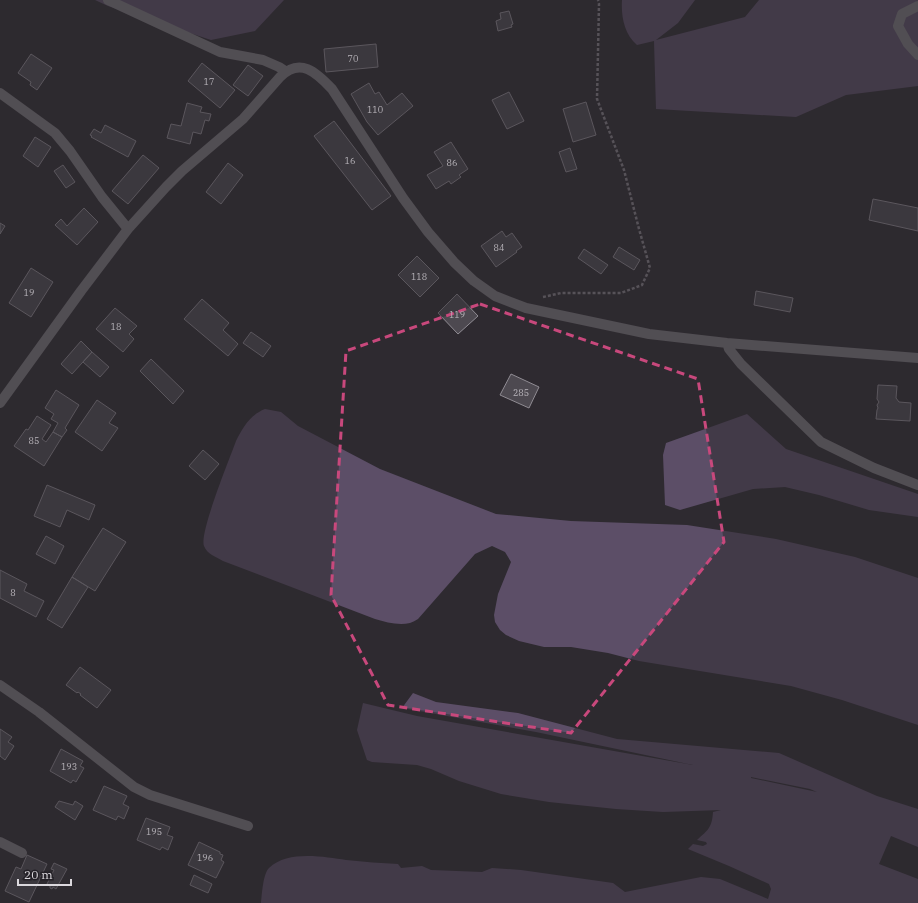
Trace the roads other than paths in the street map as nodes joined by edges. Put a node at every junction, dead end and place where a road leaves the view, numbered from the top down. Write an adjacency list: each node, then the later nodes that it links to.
1 (108, 0): 4 (street)
2 (918, 6): 3 (street)
3 (918, 55)
4 (285, 72): 6 (street); 7 (street)
5 (0, 92): 6 (street)
6 (128, 229): 9 (street)
7 (727, 343): 8 (street); 10 (street)
8 (918, 358)
9 (0, 403)
10 (918, 485)
11 (0, 685): 12 (street)
12 (248, 826)
13 (0, 842): 14 (street)
14 (22, 853)

